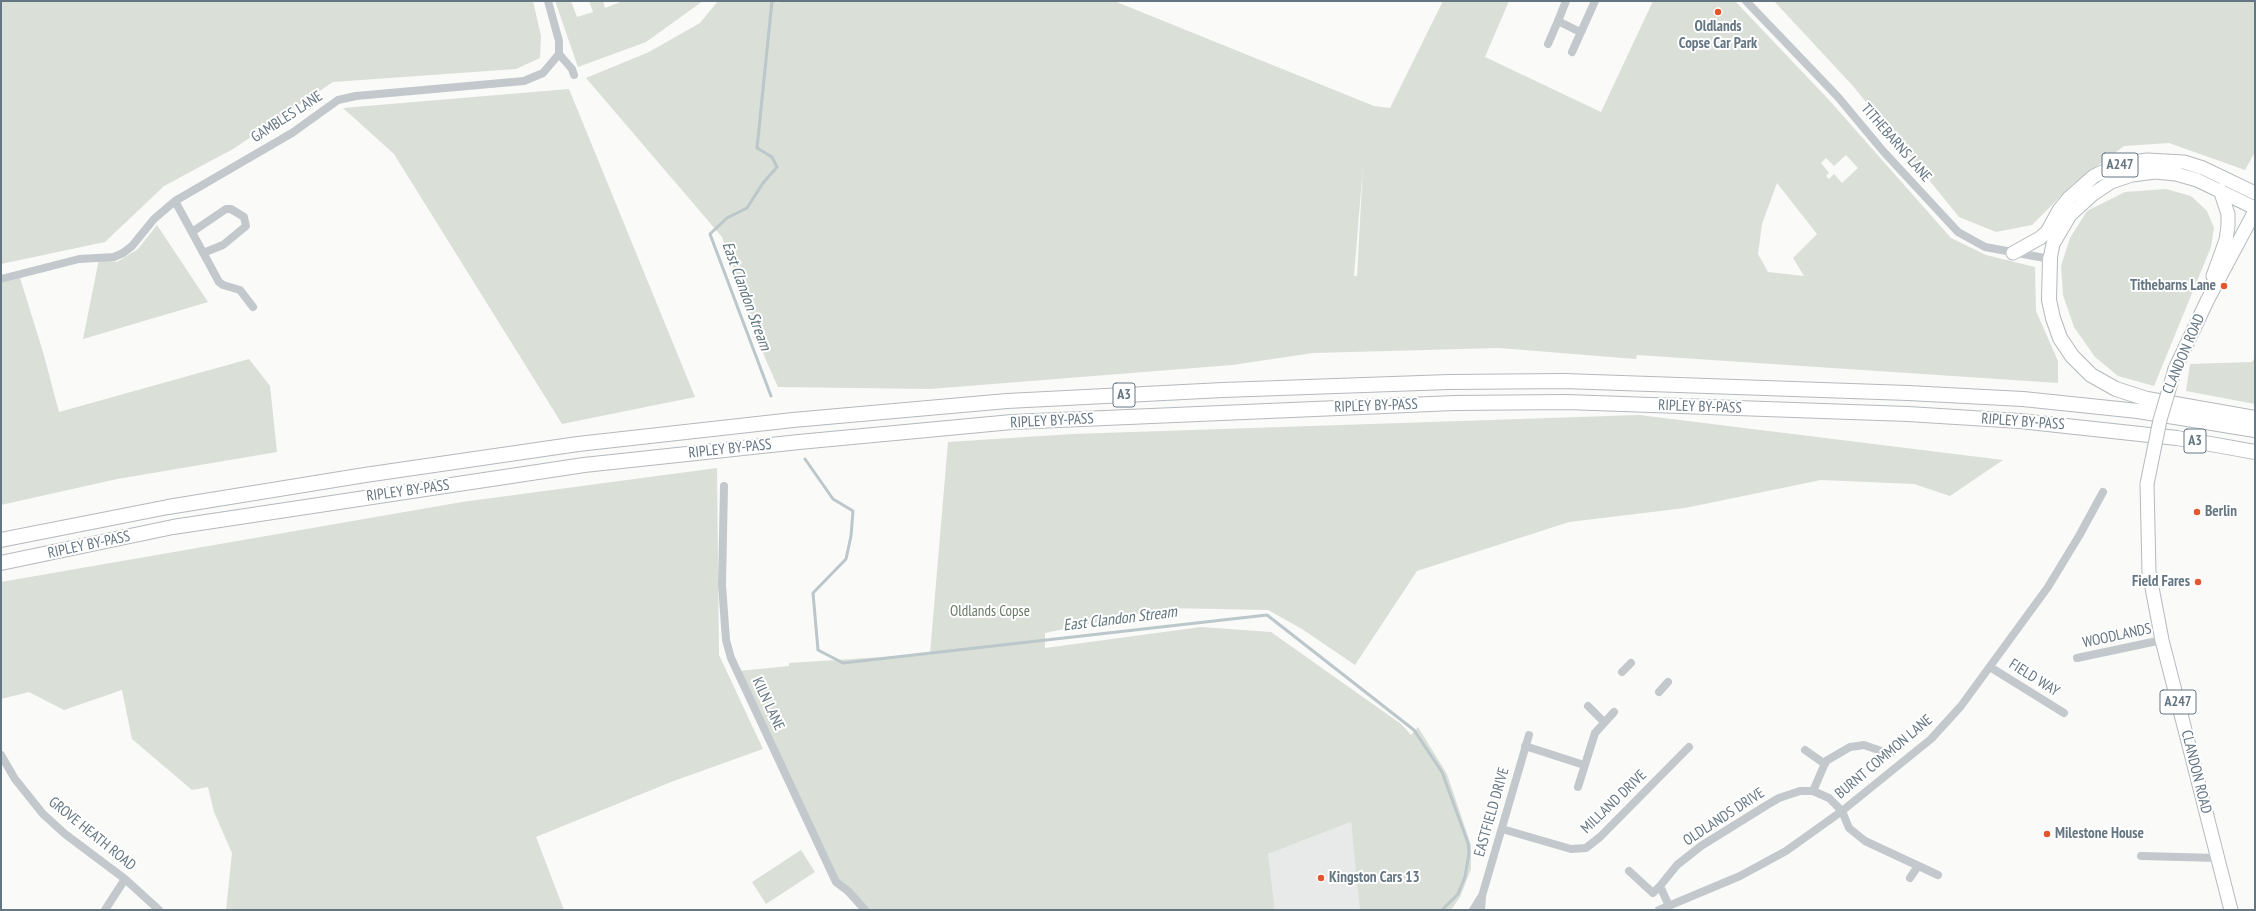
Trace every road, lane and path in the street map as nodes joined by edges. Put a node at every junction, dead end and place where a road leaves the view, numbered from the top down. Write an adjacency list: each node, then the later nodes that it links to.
1 (548, 1): 9 (street)
2 (1566, 1): 5 (street)
3 (1595, 1): 6 (street)
4 (1746, 1): 18 (street, TITHEBARNS LANE)
5 (1558, 21): 6 (street); 7 (street)
6 (1580, 32): 8 (street)
7 (1548, 44)
8 (1572, 52)
9 (559, 54): 10 (street); 13 (street, GAMBLES LANE)
10 (574, 75)
11 (2220, 190): 14 (main road, A247); 19 (main road, A247); 21 (main road)
12 (2255, 193): 18 (main road, A247)
13 (175, 201): 16 (street); 20 (street, GAMBLES LANE)
14 (2255, 208)
15 (2255, 211): 21 (main road, CLANDON ROAD / A247)
16 (192, 232): 17 (street); 17 (street)
17 (203, 252): 22 (street)
18 (2013, 253): 19 (street, TITHEBARNS LANE)
19 (2050, 259): 23 (highway)
20 (1, 279)
21 (2207, 301): 30 (main road, CLANDON ROAD / A247, bridge)
22 (252, 307)
23 (2255, 418)
24 (2255, 430): 28 (highway, RIPLEY BY-PASS / A3)
25 (2255, 452): 29 (highway, RIPLEY BY-PASS / A3)
26 (724, 486): 65 (street, KILN LANE)
27 (2103, 492): 33 (street, BURNT COMMON LANE)
28 (1, 540)
29 (1, 563)
30 (2162, 640): 31 (street, WOODLANDS); 54 (main road, CLANDON ROAD / A247)
31 (2077, 658)
32 (1631, 663): 34 (street)
33 (1990, 667): 39 (street, FIELD WAY); 51 (street, BURNT COMMON LANE)
34 (1622, 672)
35 (1668, 682): 36 (street)
36 (1659, 692)
37 (1588, 706): 40 (street)
38 (1614, 712): 40 (street)
39 (2064, 713)
40 (1604, 722): 48 (street)
41 (1529, 735): 42 (street, EASTFIELD DRIVE)
42 (1525, 746): 48 (street); 52 (street, EASTFIELD DRIVE)
43 (1689, 747): 52 (street, MILLAND DRIVE)
44 (1805, 750): 47 (street)
45 (1890, 754): 47 (street)
46 (1, 755): 59 (street, GROVE HEATH ROAD)
47 (1825, 764): 50 (street)
48 (1584, 765): 49 (street)
49 (1578, 788)
50 (1813, 791): 51 (street); 60 (street, OLDLANDS DRIVE)
51 (1842, 811): 55 (street); 62 (street, BURNT COMMON LANE)
52 (1502, 829): 61 (street, EASTFIELD DRIVE)
53 (2142, 856): 54 (street)
54 (2218, 858): 69 (main road, CLANDON ROAD / A247)
55 (1918, 866): 57 (street); 58 (street)
56 (1629, 871): 60 (street)
57 (1938, 875)
58 (1910, 878)
59 (125, 879): 63 (street); 64 (street, GROVE HEATH ROAD)
60 (1660, 886): 62 (street)
61 (1482, 896): 66 (street, EASTFIELD DRIVE); 67 (street, EASTFIELD DRIVE)
62 (1669, 906): 68 (street, BURNT COMMON LANE)
63 (105, 910)
64 (159, 910)
65 (864, 910)
66 (1473, 910)
67 (1481, 910)
68 (1659, 910)
69 (2231, 910)

